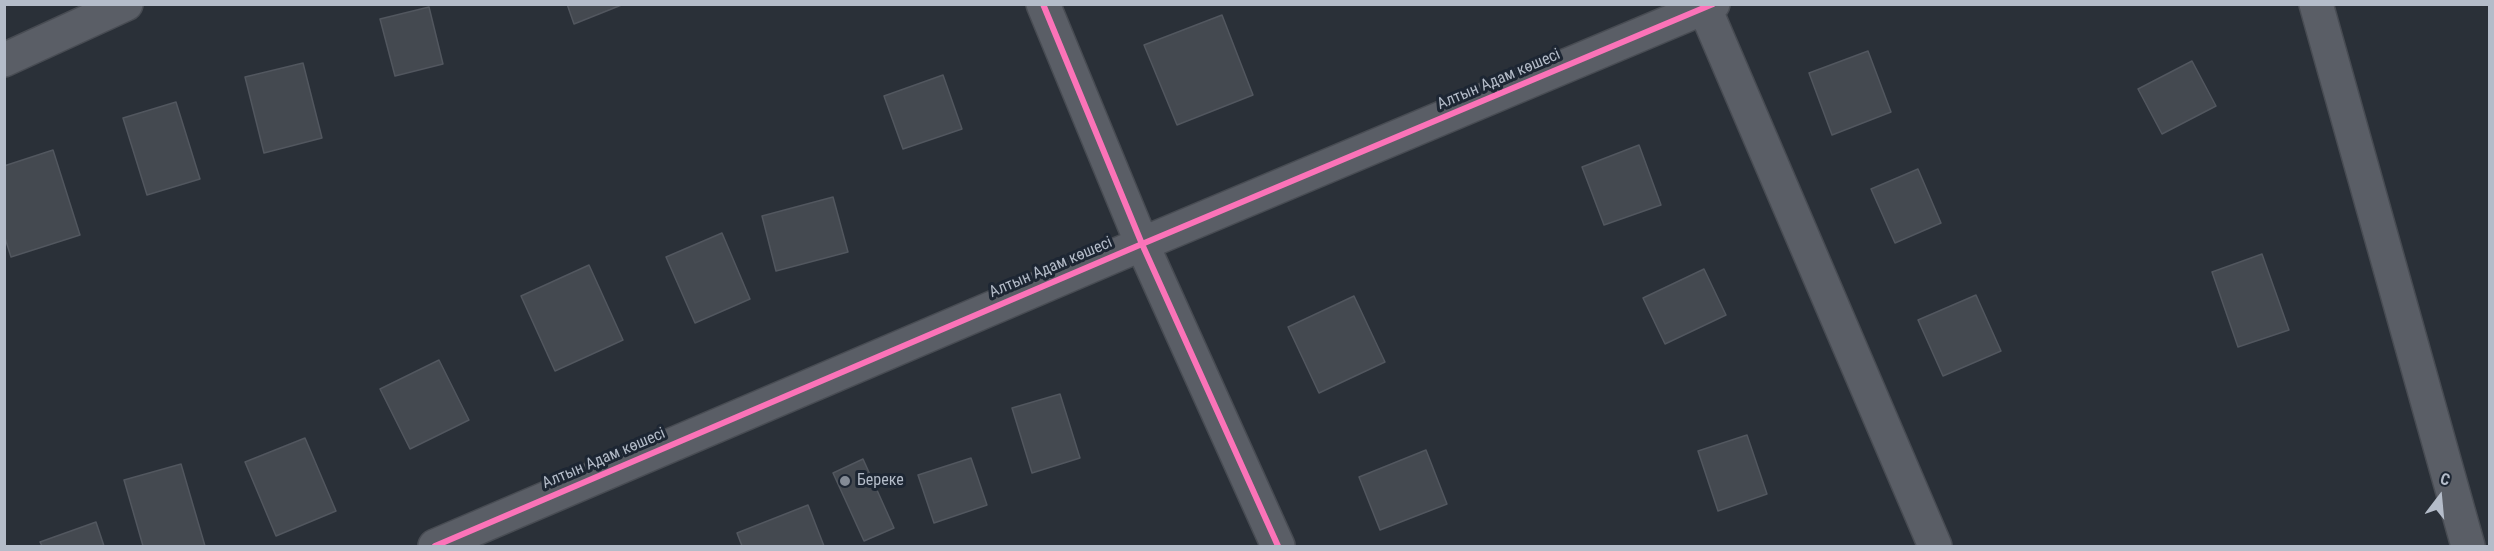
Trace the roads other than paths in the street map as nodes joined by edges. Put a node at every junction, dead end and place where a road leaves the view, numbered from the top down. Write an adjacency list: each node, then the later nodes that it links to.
1 (126, 4): 5 (street)
2 (1043, 4): 6 (street)
3 (2316, 4): 10 (street)
4 (1707, 6): 6 (street, Алтын Адам көшесі); 9 (street)
5 (4, 60)
6 (1142, 244): 7 (street, Алтын Адам көшесі); 8 (street)
7 (435, 546)
8 (1278, 546)
9 (1935, 546)
10 (2468, 546)

